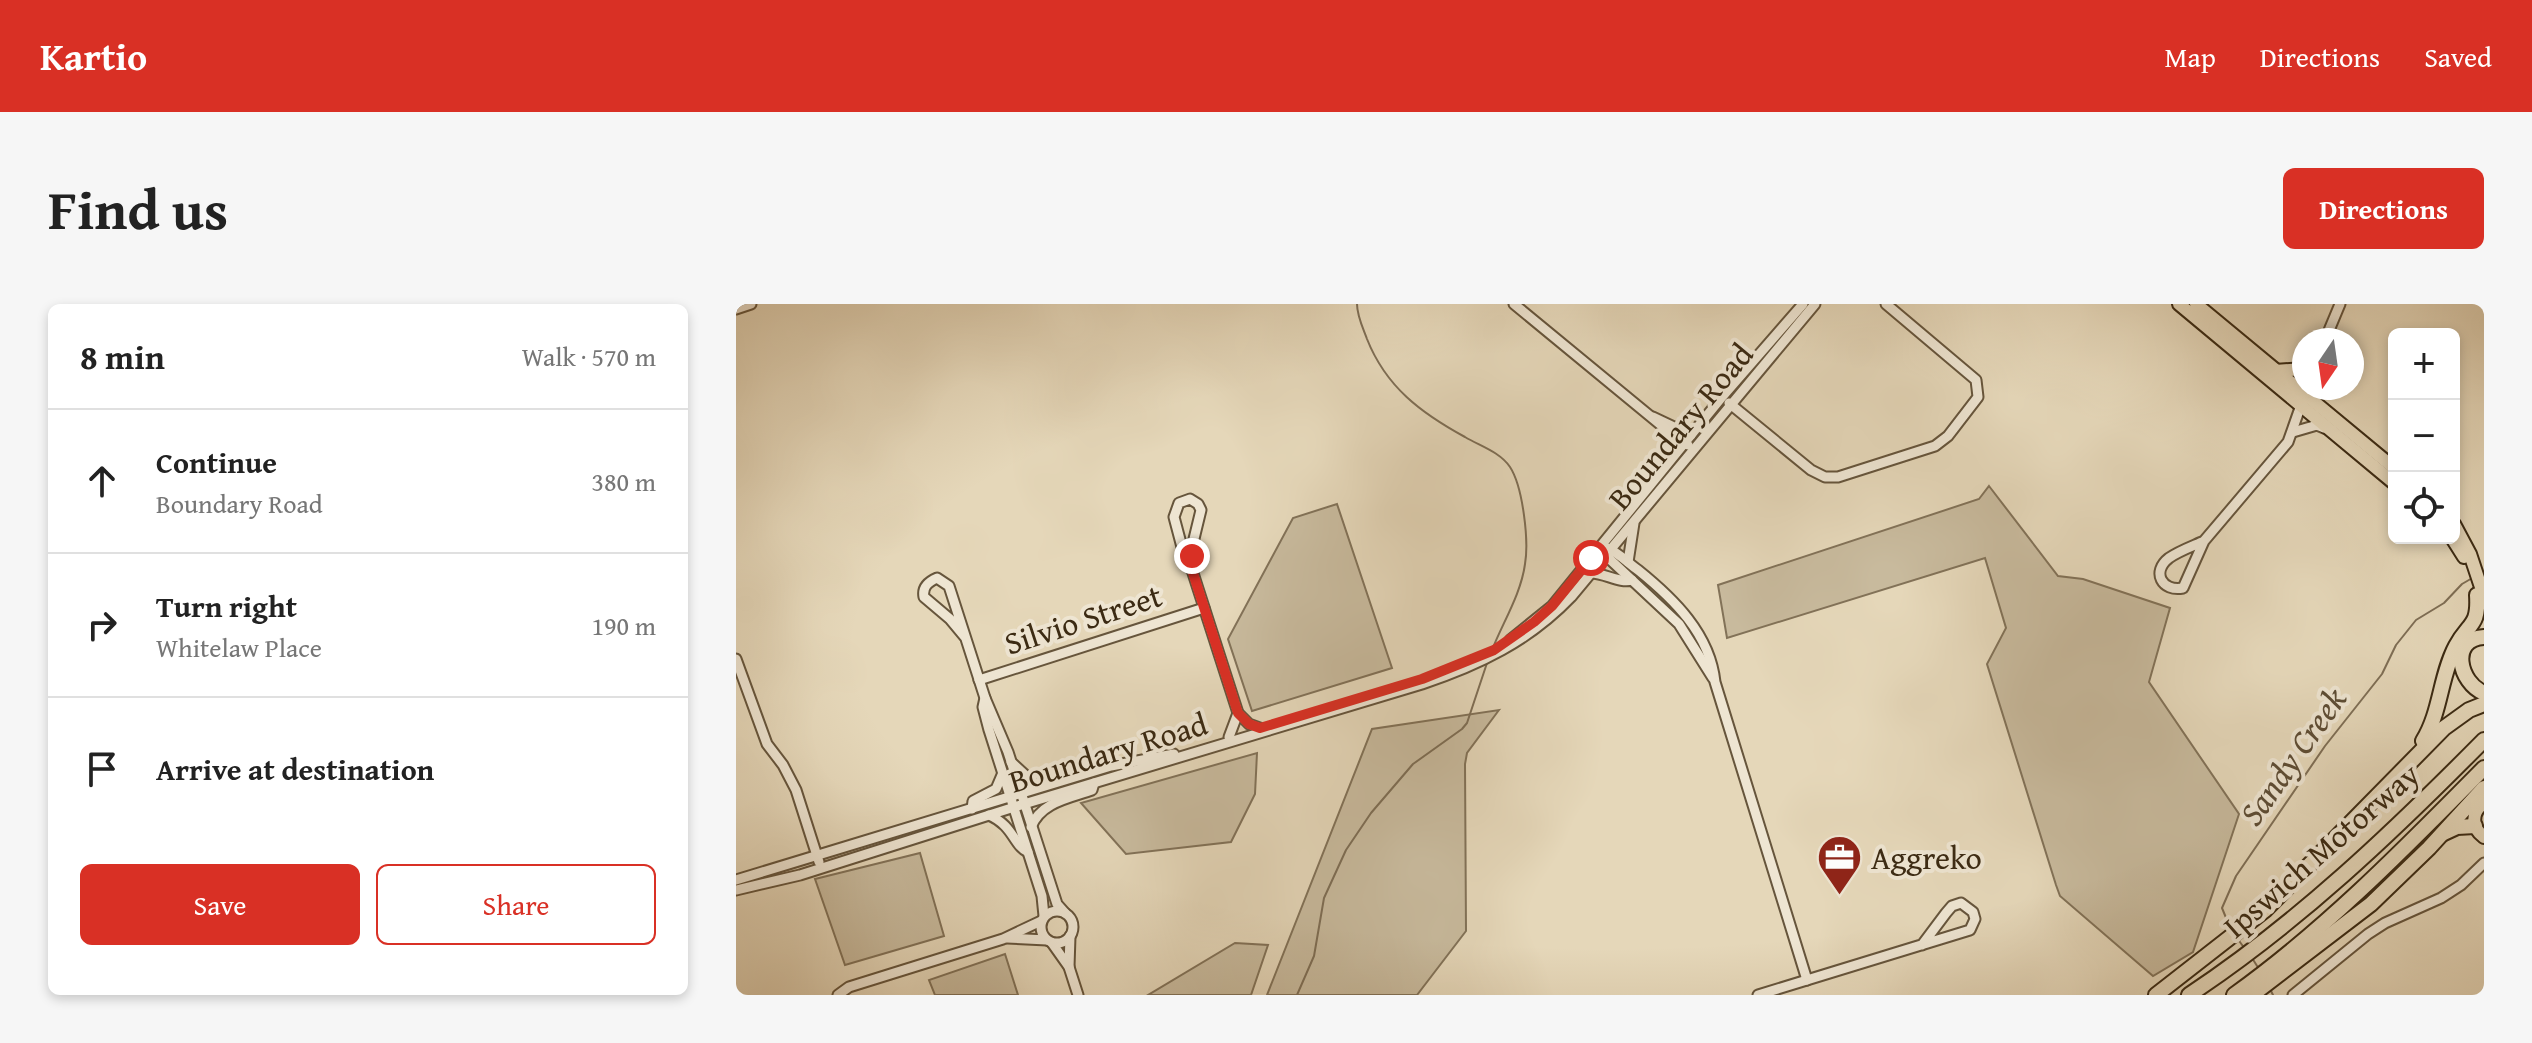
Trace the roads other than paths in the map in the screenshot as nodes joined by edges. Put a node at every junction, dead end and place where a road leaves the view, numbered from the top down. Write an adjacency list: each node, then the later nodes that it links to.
1 (751, 304): 9 (street)
2 (1514, 304): 20 (street)
3 (1803, 304): 15 (street, Boundary Road)
4 (1815, 304): 19 (street, Boundary Road)
5 (1886, 304): 19 (street)
6 (2179, 304): 14 (main road)
7 (2196, 304): 12 (main road)
8 (2340, 304): 10 (street)
9 (736, 309)
10 (2330, 328)
11 (2292, 370): 12 (main road)
12 (2275, 371): 13 (main road)
13 (2292, 385)
14 (2292, 387)
15 (1722, 397): 19 (street); 23 (street, Boundary Road)
16 (2304, 400): 22 (street)
17 (2308, 400): 21 (main road)
18 (2310, 400): 26 (main road)
19 (1731, 405): 25 (street, Boundary Road)
20 (1650, 415): 23 (street); 24 (street)
21 (2330, 429): 22 (street); 27 (main road)
22 (2293, 432): 30 (street)
23 (1691, 435): 24 (street, Boundary Road); 25 (street)
24 (1684, 444): 25 (street); 32 (street, Boundary Road)
25 (1696, 446): 28 (street, Boundary Road)
26 (2388, 463)
27 (2388, 478)
28 (1634, 523): 33 (street, Boundary Road); 34 (street)
29 (2460, 540): 35 (main road)
30 (2204, 541): 30 (street)
31 (2456, 544): 35 (main road)
32 (1600, 546): 33 (street); 41 (street, Boundary Road)
33 (1608, 553): 34 (street); 37 (street, Boundary Road); 38 (street)
34 (1628, 562): 47 (street)
35 (2470, 566): 39 (main road)
36 (1192, 570): 36 (street); 40 (street)
37 (1591, 573): 38 (street); 41 (street, Boundary Road)
38 (1632, 580): 47 (street)
39 (2480, 595): 55 (highway)
40 (1204, 608): 45 (street, Silvio Street); 51 (street)
41 (1522, 636): 46 (street, Boundary Road)
42 (965, 637): 42 (street); 45 (street)
43 (2484, 637): 48 (highway)
44 (736, 659): 71 (street)
45 (979, 680): 49 (street)
46 (1422, 682): 52 (street, Boundary Road); 59 (street, Boundary Road)
47 (1715, 682): 84 (street)
48 (2484, 693)
49 (985, 698): 56 (street); 58 (street)
50 (2484, 704): 55 (highway)
51 (1238, 713): 52 (street); 53 (street)
52 (1260, 728): 53 (street, Boundary Road)
53 (1229, 737): 60 (street, Boundary Road)
54 (2484, 740): 91 (highway, Ipswich Motorway)
55 (2411, 758): 90 (highway)
56 (1011, 762): 60 (street); 62 (street)
57 (2484, 768): 83 (highway, Ipswich Motorway)
58 (1002, 775): 62 (street); 64 (street)
59 (1094, 783): 62 (street, Boundary Road); 66 (street)
60 (1045, 786): 62 (street, Boundary Road)
61 (2484, 788): 67 (highway)
62 (1017, 800): 64 (street, Boundary Road); 65 (street, Boundary Road); 66 (street); 69 (street)
63 (2484, 803): 68 (main road)
64 (972, 809): 71 (street, Boundary Road)
65 (989, 815): 69 (street); 73 (street, Boundary Road)
66 (1031, 827): 76 (street)
67 (2441, 835): 68 (highway); 83 (highway)
68 (2481, 835)
69 (1028, 852): 77 (street)
70 (2484, 852): 72 (street)
71 (817, 857): 73 (street); 74 (street, Boundary Road)
72 (2483, 863): 86 (street)
73 (820, 868): 75 (street, Boundary Road)
74 (736, 880)
75 (736, 890)
76 (1065, 913): 77 (street); 78 (street)
77 (1043, 919): 79 (street); 80 (street)
78 (1070, 936): 80 (street); 82 (street)
79 (1003, 939): 80 (street); 87 (street)
80 (1049, 942): 82 (street)
81 (1922, 945): 81 (street); 84 (street)
82 (1069, 967): 88 (street)
83 (2274, 972): 85 (highway, Ipswich Motorway)
84 (1807, 980): 89 (street)
85 (2254, 990): 92 (highway, Ipswich Motorway)
86 (2294, 994)
87 (838, 995)
88 (1078, 995)
89 (1758, 995)
90 (2156, 995)
91 (2189, 995)
92 (2234, 995)

